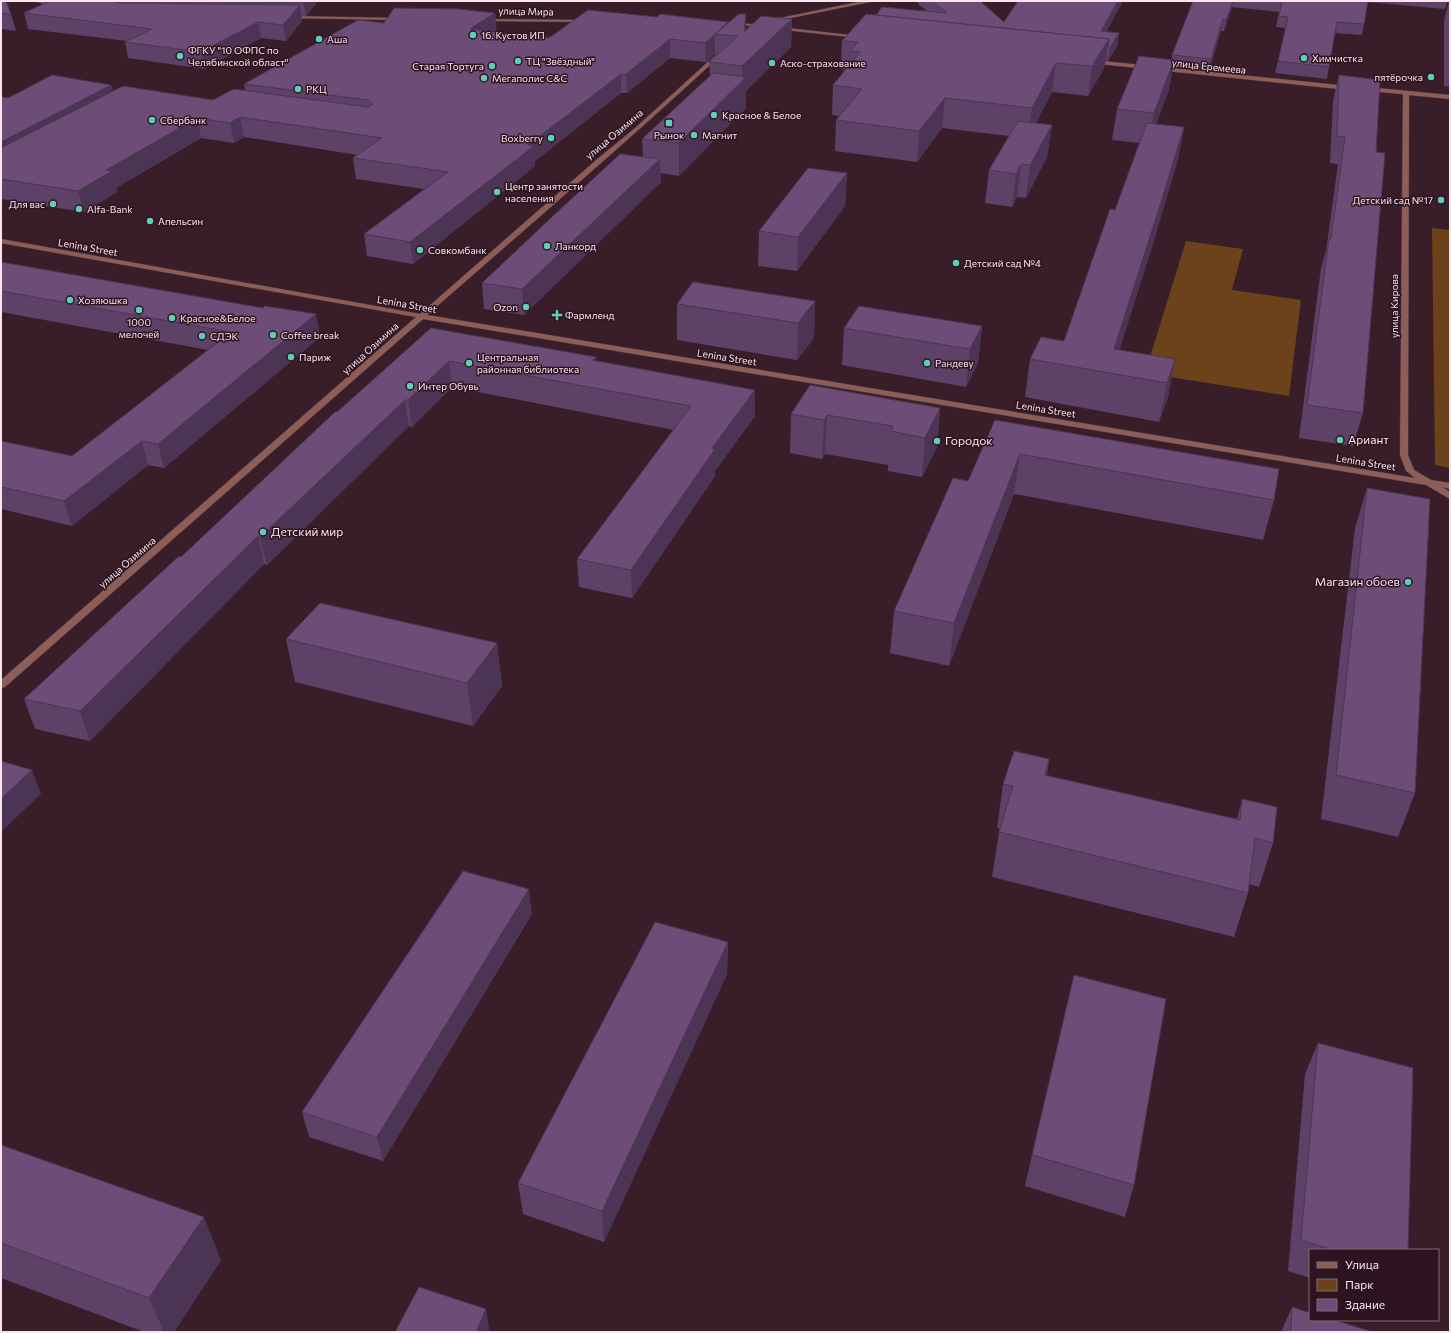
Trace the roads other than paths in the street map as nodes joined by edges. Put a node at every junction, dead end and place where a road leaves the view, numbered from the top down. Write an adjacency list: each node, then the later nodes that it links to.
1 (34, 1): 3 (street)
2 (873, 1): 10 (street)
3 (65, 6)
4 (283, 17): 5 (street)
5 (402, 19)
6 (474, 20): 7 (street, улица Мира)
7 (592, 21)
8 (730, 24): 10 (street)
9 (767, 27): 10 (street)
10 (748, 28)
11 (775, 28): 12 (street)
12 (862, 37)
13 (728, 46): 20 (street, улица Озимина)
14 (1083, 61): 15 (street, улица Еремеева)
15 (1351, 88)
16 (1359, 89): 17 (street)
17 (1406, 93): 18 (street); 21 (street, улица Кирова)
18 (1450, 98)
19 (1, 241): 20 (street, Lenina Street)
20 (420, 316): 21 (street, Lenina Street); 24 (street, улица Озимина)
21 (1428, 483): 22 (street, Lenina Street); 23 (street, улица Кирова)
22 (1450, 486)
23 (1450, 496)
24 (1, 684)

